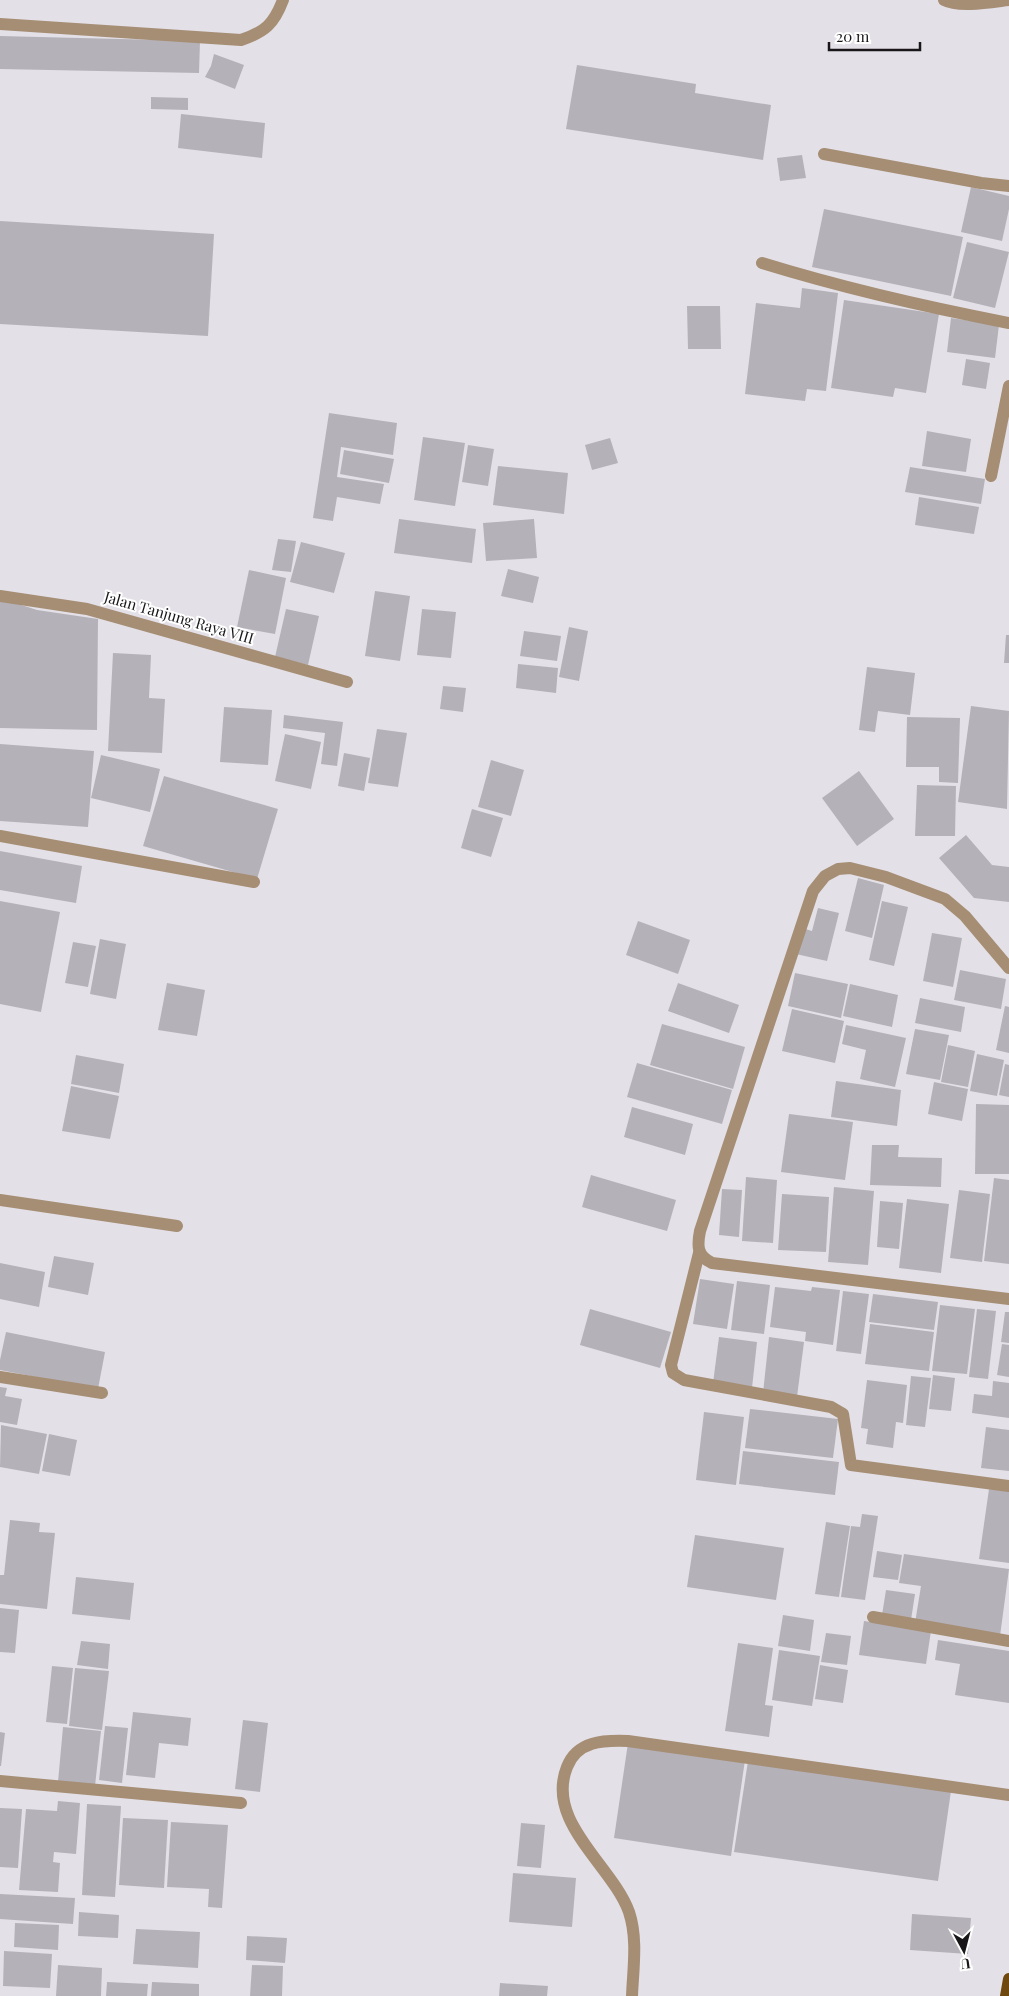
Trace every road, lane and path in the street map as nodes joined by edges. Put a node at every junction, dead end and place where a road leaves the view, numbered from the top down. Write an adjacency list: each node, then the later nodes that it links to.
1 (283, 0): 4 (street)
2 (944, 0): 3 (street)
3 (1009, 0)
4 (0, 24)
5 (824, 154): 6 (street)
6 (1009, 186)
7 (762, 263): 8 (street)
8 (1009, 323)
9 (1009, 386): 10 (street)
10 (991, 476)
11 (0, 596): 12 (street, Jalan Tanjung Raya VIII)
12 (348, 682)
13 (0, 836): 14 (street)
14 (254, 882)
15 (1009, 968): 18 (street)
16 (0, 1200): 17 (street)
17 (177, 1226)
18 (699, 1253): 19 (street); 22 (street)
19 (1009, 1300)
20 (0, 1377): 21 (street)
21 (102, 1393)
22 (1009, 1486)
23 (873, 1617): 24 (street)
24 (1009, 1641)
25 (0, 1781): 27 (street)
26 (1009, 1795): 29 (street)
27 (242, 1803)
28 (1009, 1979): 30 (main road)
29 (632, 1996)
30 (1006, 1996)

